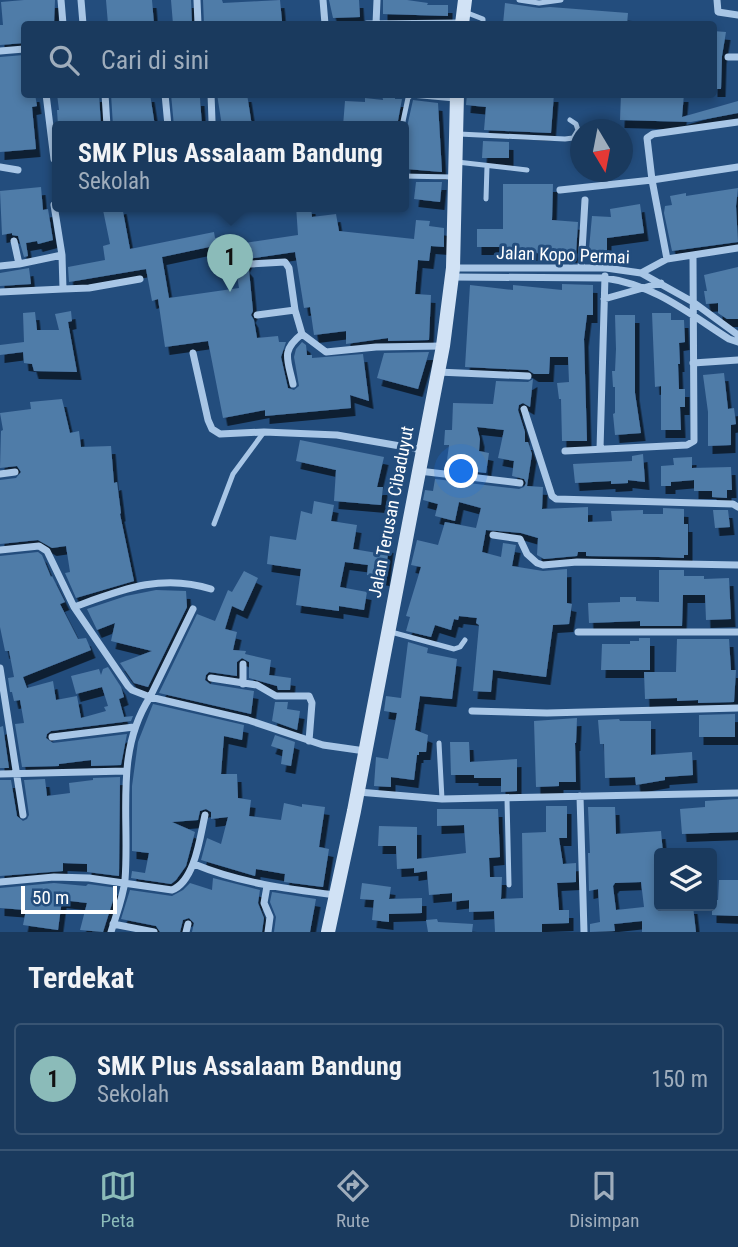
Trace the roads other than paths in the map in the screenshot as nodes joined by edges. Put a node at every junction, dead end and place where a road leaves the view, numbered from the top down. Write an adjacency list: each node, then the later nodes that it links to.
1 (61, 0): 11 (street)
2 (81, 0): 12 (street)
3 (197, 0): 13 (street)
4 (323, 0): 14 (street)
5 (377, 0): 15 (street)
6 (519, 0): 7 (lane)
7 (561, 0)
8 (717, 0): 10 (street)
9 (463, 15): 16 (street); 17 (lane)
10 (738, 15)
11 (63, 21)
12 (83, 21)
13 (198, 21)
14 (325, 21)
15 (376, 21)
16 (405, 21)
17 (482, 21)
18 (21, 49): 19 (street)
19 (0, 51)
20 (728, 57): 21 (street)
21 (738, 57)
22 (46, 98): 35 (street)
23 (105, 98): 28 (street)
24 (165, 98): 29 (street)
25 (211, 98): 30 (street)
26 (408, 98): 31 (lane)
27 (457, 98): 33 (main road, Jalan Terusan Cibaduyut)
28 (107, 121)
29 (167, 121)
30 (212, 121)
31 (403, 121)
32 (738, 122): 43 (street)
33 (456, 134): 34 (lane); 40 (main road, Jalan Terusan Cibaduyut)
34 (570, 138)
35 (52, 143)
36 (487, 166): 40 (lane); 41 (lane); 45 (lane)
37 (0, 167): 39 (street)
38 (738, 167): 43 (street)
39 (18, 170)
40 (456, 170): 42 (lane); 60 (main road, Jalan Terusan Cibaduyut)
41 (527, 170)
42 (409, 175)
43 (652, 180): 44 (street); 52 (street)
44 (559, 190)
45 (486, 199)
46 (585, 200): 58 (street)
47 (55, 212): 50 (street)
48 (14, 241): 53 (street)
49 (738, 248): 51 (street)
50 (62, 256): 53 (street); 68 (street)
51 (693, 256): 52 (street); 71 (street)
52 (667, 259): 61 (street)
53 (19, 264): 55 (street)
54 (251, 264): 72 (street)
55 (0, 266)
56 (496, 268): 57 (street, Jalan Kopo Permai); 60 (street, Jalan Kopo Permai); 65 (street)
57 (560, 268): 58 (street, Jalan Kopo Permai); 62 (street)
58 (581, 268): 59 (street, Jalan Kopo Permai)
59 (606, 268): 61 (street, Jalan Kopo Permai); 63 (street)
60 (452, 273): 65 (street, Jalan Kopo Permai); 79 (main road, Jalan Terusan Cibaduyut)
61 (641, 273): 66 (street, Jalan Kopo Permai)
62 (560, 278): 63 (street, Jalan Kopo Permai); 65 (street, Jalan Kopo Permai)
63 (605, 278): 67 (street, Jalan Kopo Permai); 70 (street)
64 (140, 279): 68 (street)
65 (497, 279)
66 (661, 283): 67 (street); 71 (street, Jalan Kopo Permai)
67 (648, 288): 70 (street); 74 (street, Jalan Kopo Permai)
68 (63, 289): 69 (street)
69 (0, 292)
70 (604, 299): 88 (street)
71 (693, 302): 74 (street); 75 (street, Jalan Kopo Permai)
72 (295, 310): 73 (street); 76 (street)
73 (257, 315)
74 (693, 315): 77 (street, Jalan Kopo Permai); 82 (street)
75 (737, 332): 77 (street)
76 (302, 334): 79 (street); 85 (street)
77 (729, 339): 78 (street, Jalan Kopo Permai)
78 (738, 342)
79 (443, 346): 83 (main road, Jalan Terusan Cibaduyut)
80 (193, 353): 87 (street)
81 (738, 360): 82 (street)
82 (694, 363): 88 (street)
83 (438, 372): 84 (street); 89 (main road, Jalan Terusan Cibaduyut)
84 (528, 376)
85 (293, 384)
86 (524, 409): 95 (street)
87 (264, 432): 89 (street); 96 (lane)
88 (600, 449): 90 (street)
89 (423, 450): 91 (main road, Jalan Terusan Cibaduyut)
90 (565, 451)
91 (418, 471): 94 (street); 103 (main road, Jalan Terusan Cibaduyut)
92 (15, 472): 93 (street)
93 (0, 474)
94 (520, 483)
95 (738, 507)
96 (214, 524)
97 (493, 535): 99 (street)
98 (0, 551): 101 (street)
99 (738, 565)
100 (211, 589): 101 (street)
101 (74, 607): 111 (street)
102 (192, 609): 111 (street)
103 (388, 632): 106 (lane); 119 (main road, Jalan Terusan Cibaduyut)
104 (578, 632): 105 (street)
105 (738, 632)
106 (465, 640)
107 (243, 664): 110 (street)
108 (0, 668): 113 (street)
109 (211, 678): 110 (street)
110 (243, 684): 117 (street)
111 (150, 697): 115 (street); 117 (street)
112 (738, 708): 114 (street)
113 (4, 709): 121 (street)
114 (472, 712)
115 (134, 727): 116 (street); 120 (street)
116 (52, 737)
117 (309, 741): 119 (street)
118 (439, 743): 126 (lane)
119 (366, 751): 123 (main road, Jalan Terusan Cibaduyut)
120 (126, 771): 121 (street); 132 (street)
121 (18, 773): 122 (street); 128 (street)
122 (0, 774)
123 (358, 792): 126 (street); 135 (main road, Jalan Terusan Cibaduyut)
124 (738, 793): 125 (street)
125 (580, 796): 127 (street); 140 (street)
126 (442, 799): 127 (street)
127 (507, 799): 133 (lane)
128 (23, 815)
129 (205, 816): 130 (street)
130 (194, 864): 132 (street); 134 (street)
131 (0, 882): 132 (street)
132 (125, 882): 136 (street)
133 (509, 885)
134 (267, 886): 135 (street); 138 (street)
135 (337, 895): 139 (main road, Jalan Terusan Cibaduyut)
136 (112, 928): 137 (street)
137 (153, 932)
138 (268, 932)
139 (328, 932)
140 (584, 932)

